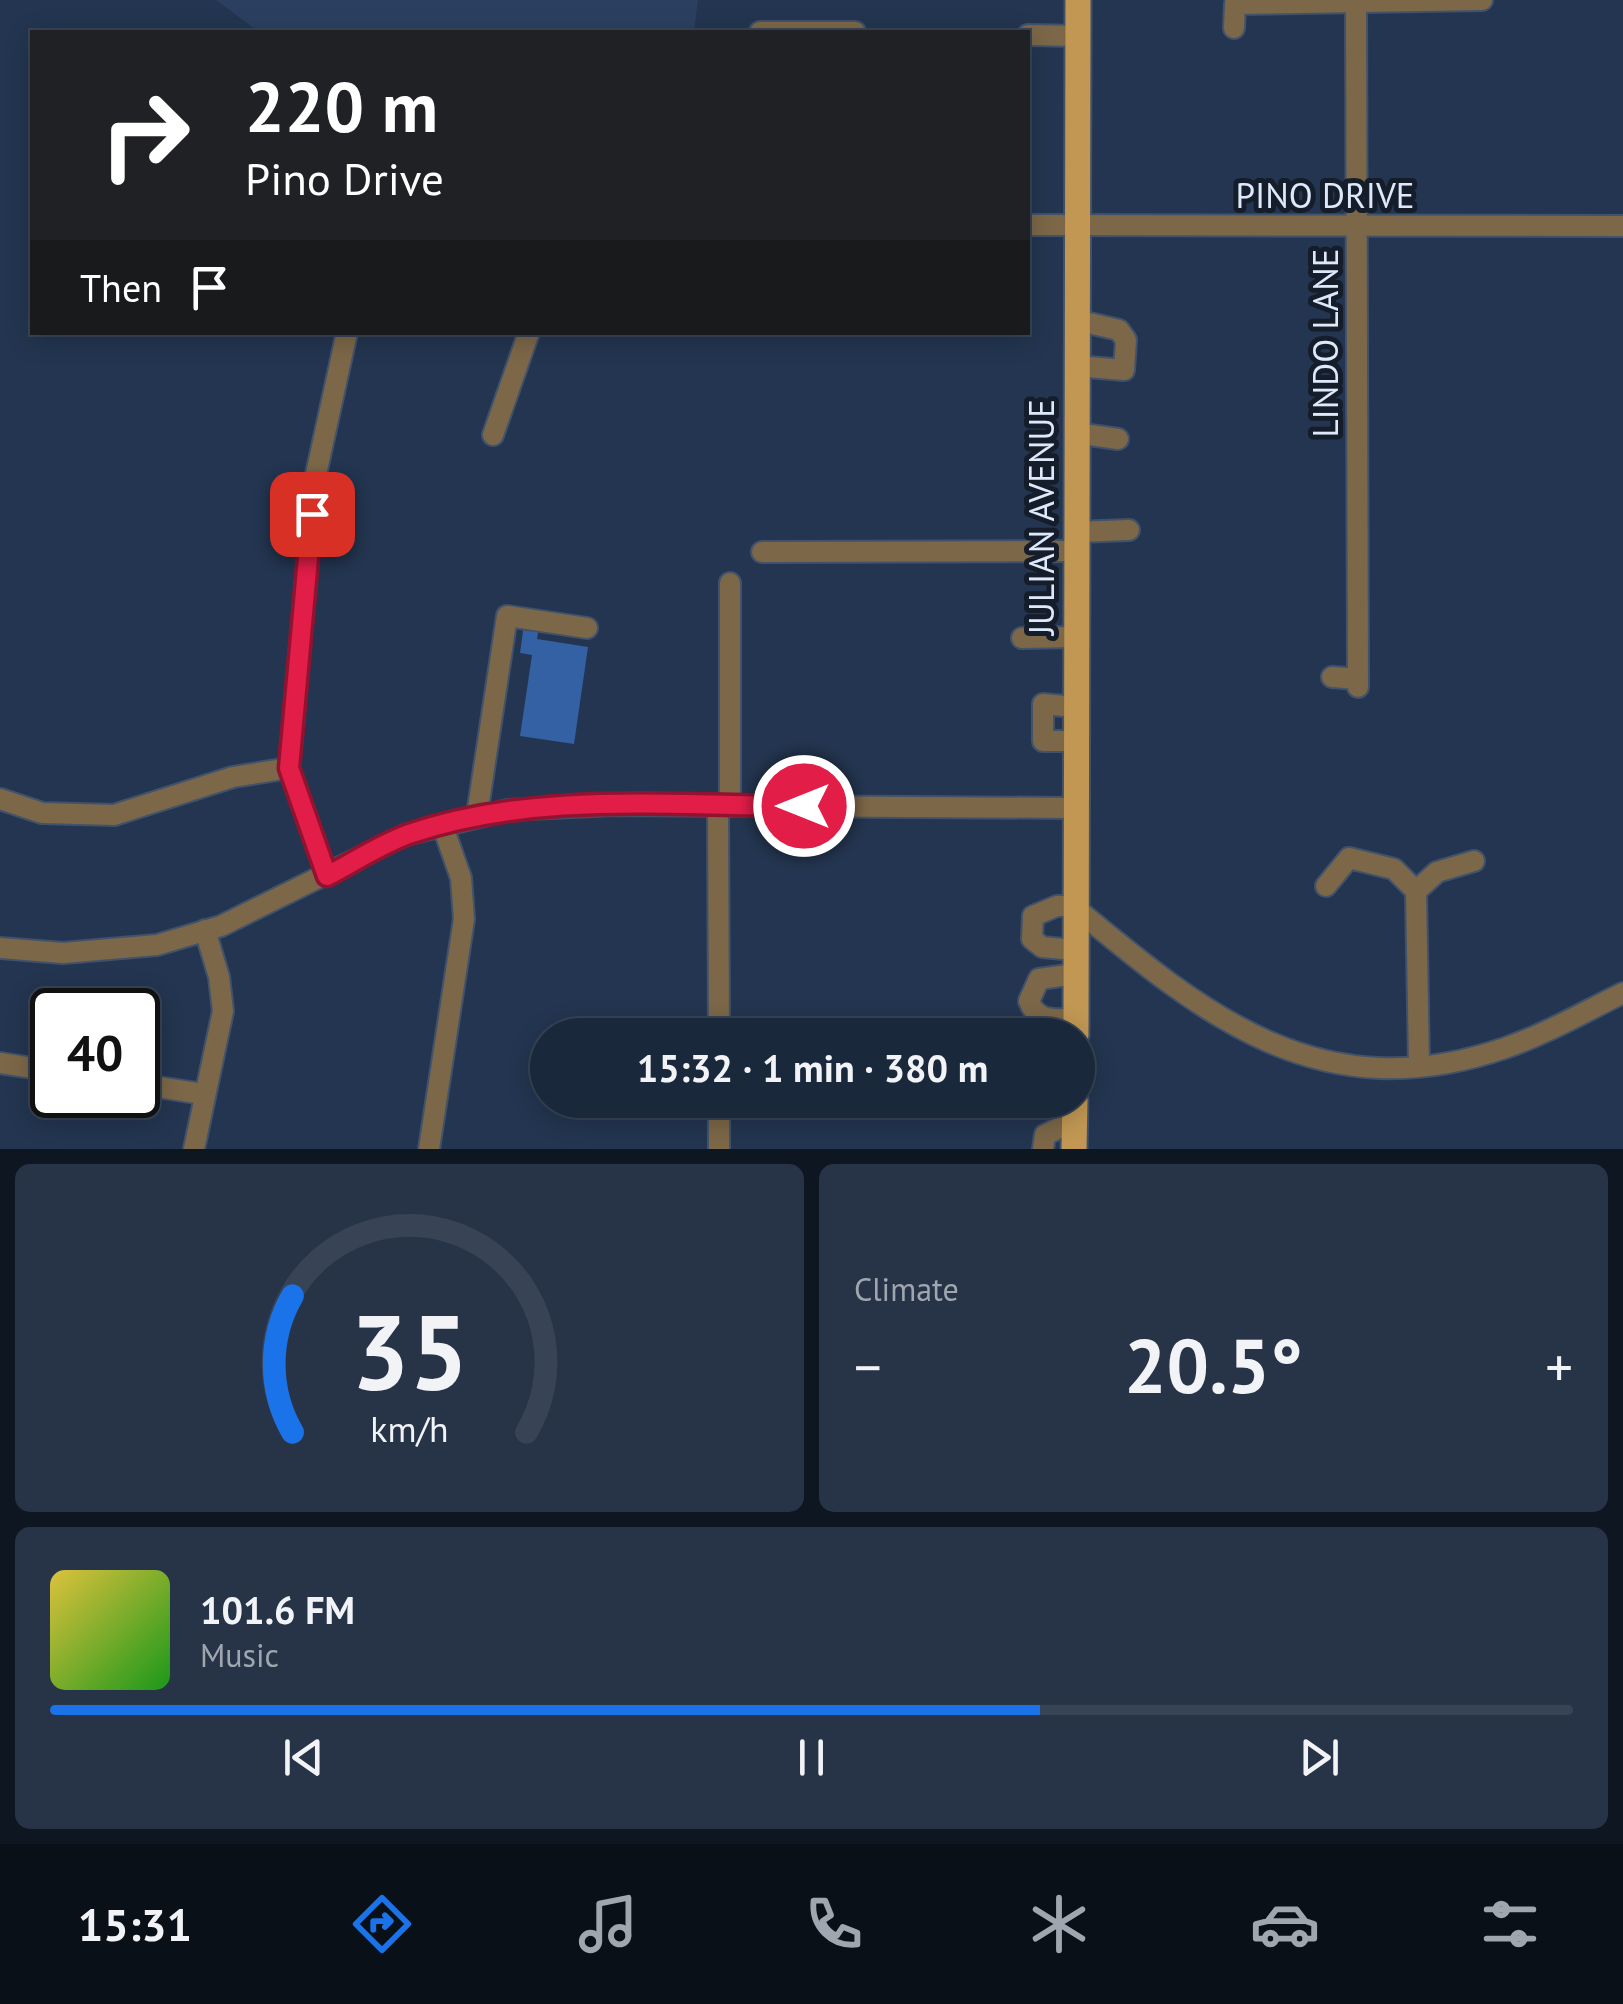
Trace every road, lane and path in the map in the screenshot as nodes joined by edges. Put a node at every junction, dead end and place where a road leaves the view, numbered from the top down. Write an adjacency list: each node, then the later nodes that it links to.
1 (1078, 0): 6 (main road, JULIAN AVENUE)
2 (1356, 0): 3 (street); 4 (street); 10 (street, LINDO LANE)
3 (1482, 0)
4 (1234, 28)
5 (1030, 35): 6 (street)
6 (1078, 36): 9 (main road, JULIAN AVENUE)
7 (1030, 225): 9 (street, PINO DRIVE)
8 (1623, 226): 10 (street, PINO DRIVE)
9 (1076, 227): 10 (street, PINO DRIVE); 11 (main road, JULIAN AVENUE)
10 (1357, 228): 25 (street, LINDO LANE)
11 (1076, 320): 14 (main road, JULIAN AVENUE); 14 (street)
12 (346, 335): 26 (street)
13 (528, 335): 16 (street)
14 (1076, 366): 15 (main road, JULIAN AVENUE)
15 (1076, 434): 17 (street); 19 (main road, JULIAN AVENUE)
16 (493, 435)
17 (1118, 439)
18 (1130, 530): 19 (street)
19 (1076, 541): 20 (street); 23 (main road, JULIAN AVENUE)
20 (762, 552)
21 (730, 583): 28 (street)
22 (586, 628): 30 (street)
23 (1075, 637): 24 (street); 29 (main road, JULIAN AVENUE)
24 (1022, 638)
25 (1332, 677)
26 (289, 768): 27 (street); 33 (street)
27 (0, 798)
28 (724, 806): 29 (street); 30 (street); 41 (street)
29 (1074, 808): 36 (main road, JULIAN AVENUE)
30 (478, 816): 31 (street)
31 (442, 824): 33 (street); 52 (street)
32 (1474, 861): 35 (street)
33 (327, 876): 37 (street)
34 (1326, 886): 35 (street)
35 (1416, 891): 45 (street)
36 (1074, 906): 39 (main road, JULIAN AVENUE); 39 (street); 45 (street)
37 (205, 930): 38 (street); 48 (street)
38 (0, 948)
39 (1075, 962): 42 (street); 43 (main road, JULIAN AVENUE)
40 (1623, 993): 45 (street)
41 (719, 1018)
42 (1043, 1018)
43 (1076, 1018)
44 (0, 1063): 46 (street)
45 (1419, 1065)
46 (30, 1068)
47 (160, 1087): 48 (street)
48 (203, 1094): 51 (street)
49 (719, 1118): 53 (street)
50 (1074, 1138): 54 (street)
51 (194, 1149)
52 (429, 1149)
53 (719, 1149)
54 (1043, 1149)

